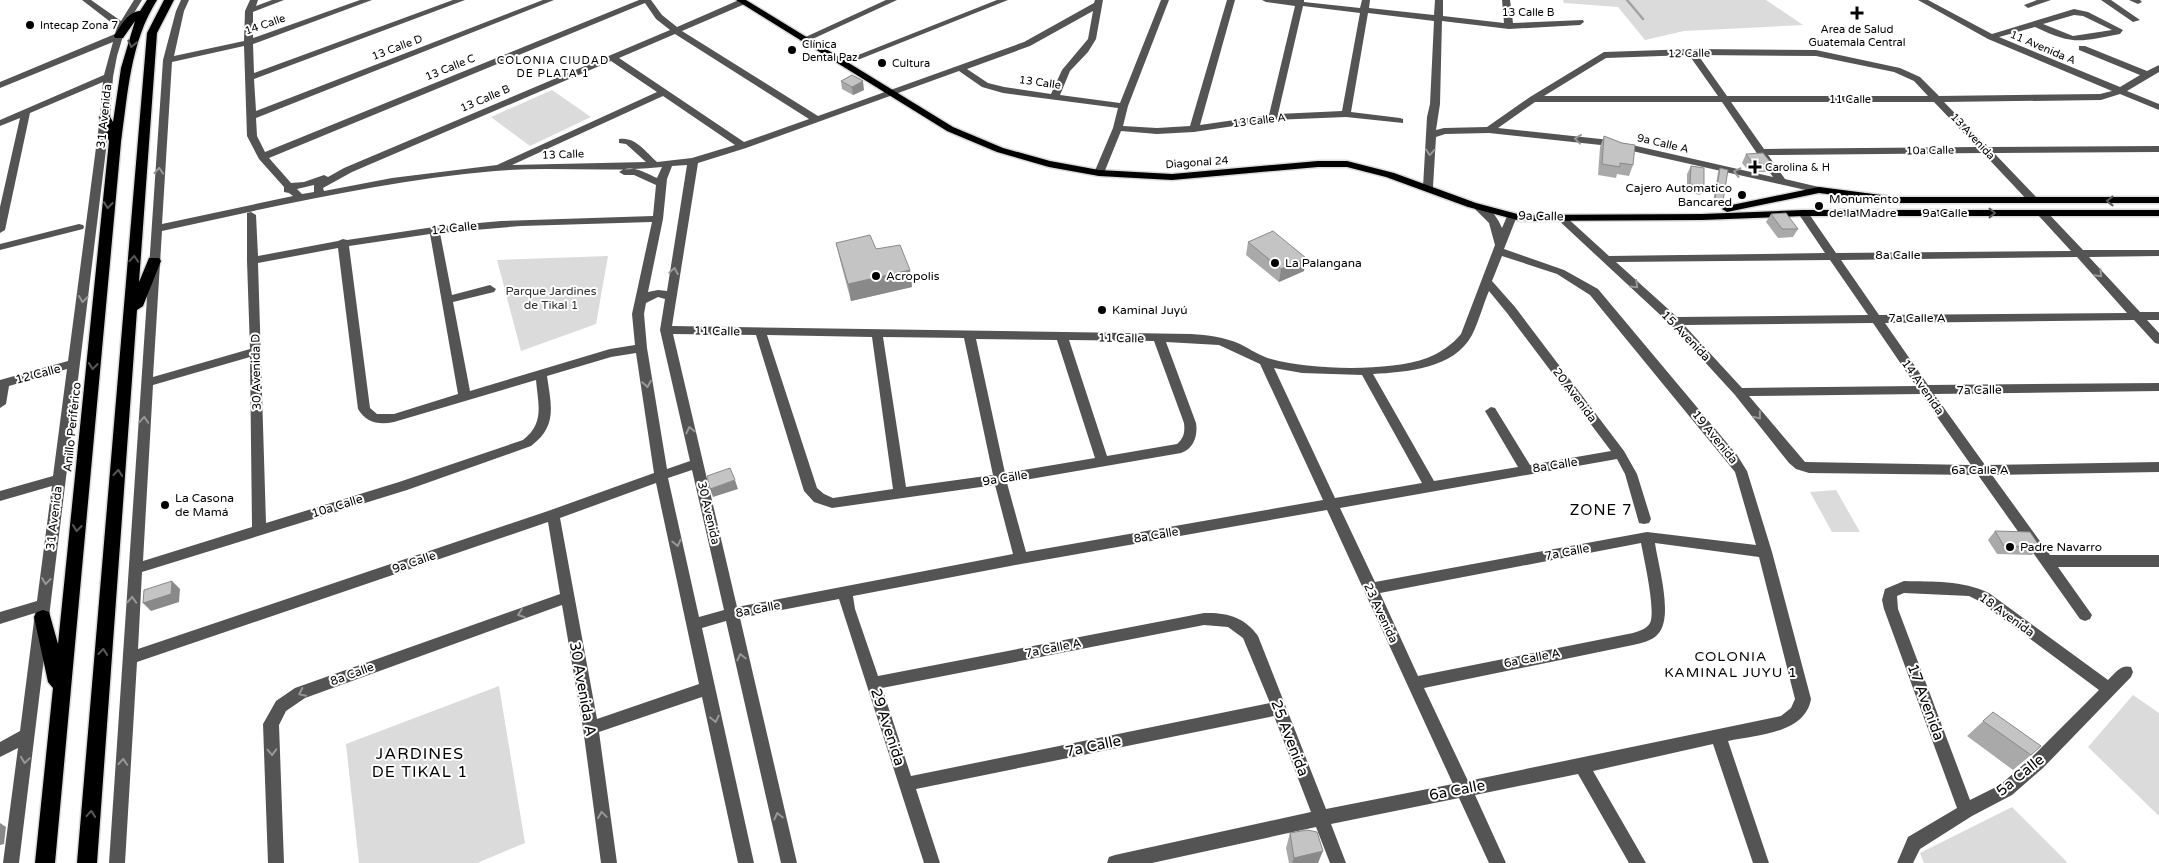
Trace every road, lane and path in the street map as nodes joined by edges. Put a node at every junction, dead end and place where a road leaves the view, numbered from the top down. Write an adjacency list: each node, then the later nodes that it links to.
1 (86, 0): 28 (street)
2 (169, 0): 131 (highway, one-way to 2)
3 (185, 0): 42 (street)
4 (254, 0): 27 (street)
5 (280, 0): 27 (street)
6 (368, 0): 38 (street, 14 Calle)
7 (461, 0): 49 (street)
8 (550, 0): 62 (street, 13 Calle D)
9 (647, 0): 35 (street); 80 (street, 13 Calle C)
10 (893, 0): 37 (street)
11 (1004, 0): 43 (street)
12 (1165, 0): 58 (street)
13 (1231, 0): 70 (street)
14 (1266, 0): 23 (street, 13 Calle B)
15 (1366, 0): 26 (street)
16 (1439, 0): 29 (street)
17 (1506, 0): 33 (street)
18 (2047, 0): 25 (street)
19 (2105, 0): 30 (street)
20 (741, 1): 35 (street, 13 Calle B); 37 (main road, Diagonal 24)
21 (1927, 1): 36 (street, 11 Avenida A)
22 (1099, 2): 44 (street, 13 Calle); 54 (street)
23 (1299, 2): 26 (street, 13 Calle B); 64 (street)
24 (142, 4): 28 (street); 34 (highway); 75 (highway, Anillo Periférico, one-way to 75)
25 (2028, 6)
26 (1365, 10): 29 (street, 13 Calle B); 61 (street)
27 (249, 11): 38 (street)
28 (104, 14): 34 (street)
29 (1438, 18): 33 (street, 13 Calle B); 65 (street)
30 (2136, 20)
31 (1580, 22): 33 (street, 13 Calle B)
32 (2034, 23): 32 (street); 36 (street)
33 (1509, 26)
34 (120, 31): 48 (street, 31 Avenida); 50 (street)
35 (677, 31): 41 (street, 13 Calle B); 66 (street)
36 (1991, 37): 51 (street, 11 Avenida A)
37 (804, 40): 43 (main road, Diagonal 24)
38 (248, 43): 42 (street, 14 Calle); 49 (street)
39 (2082, 48): 47 (street)
40 (1692, 52): 46 (street, 12 Calle); 55 (street, 12 Calle); 56 (street)
41 (613, 58): 52 (street); 87 (street, 13 Calle B)
42 (167, 60): 113 (street, one-way to 42)
43 (842, 63): 53 (main road, Diagonal 24)
44 (960, 68): 53 (street, 13 Calle); 54 (street, 13 Calle)
45 (2159, 68): 47 (street, 11 Calle)
46 (1910, 74): 57 (street, 13 Avenida)
47 (2148, 75): 51 (street, 11 Calle)
48 (108, 77): 60 (street); 63 (street, 31 Avenida)
49 (249, 78): 62 (street)
50 (0, 85)
51 (2120, 91): 57 (street, 11 Calle); 59 (street, 11 Avenida A)
52 (665, 92): 76 (street); 85 (street)
53 (891, 94): 66 (street, 13 Calle); 88 (main road, Diagonal 24)
54 (1054, 96): 58 (street, 13 Calle)
55 (1534, 99): 56 (street, 11 Calle); 71 (street, 12 Calle)
56 (1725, 99): 57 (street, 11 Calle); 79 (street)
57 (1938, 99): 78 (street, 13 Avenida)
58 (1123, 106): 69 (street)
59 (2159, 107)
60 (26, 112): 68 (street); 84 (street)
61 (1346, 114): 64 (street, 13 Calle A); 67 (street, 13 Calle A)
62 (252, 116): 80 (street)
63 (105, 117): 75 (highway); 143 (street, 31 Avenida, one-way to 143)
64 (1272, 117): 70 (street, 13 Calle A)
65 (1432, 117): 72 (street, 9a Calle A); 73 (street)
66 (816, 119): 76 (street, 13 Calle)
67 (1400, 121)
68 (0, 124)
69 (1118, 128): 70 (street, 13 Calle A); 88 (street)
70 (1194, 128)
71 (1489, 130): 72 (street, 9a Calle A); 90 (street, 9a Calle A, one-way to 71)
72 (1470, 131): 73 (street, 9a Calle A)
73 (1431, 135): 92 (street, one-way to 92)
74 (622, 141): 82 (street)
75 (115, 142): 195 (highway, Anillo Periférico, one-way to 195)
76 (744, 146): 81 (street, 13 Calle)
77 (2159, 148): 78 (street, 10a Calle)
78 (1985, 150): 79 (street, 10a Calle); 98 (street, 13 Avenida)
79 (1761, 152): 90 (street)
80 (262, 157): 91 (street)
81 (693, 161): 82 (street, 13 Calle); 125 (street, 30 Avenida, one-way to 81)
82 (662, 164): 83 (street, 13 Calle); 89 (street)
83 (629, 165): 85 (street, 13 Calle); 89 (street)
84 (14, 166): 86 (street); 101 (street)
85 (496, 168): 94 (street, 13 Calle)
86 (0, 170)
87 (348, 170): 91 (street, 13 Calle B); 94 (street, 13 Calle B)
88 (1099, 173): 92 (main road, Diagonal 24)
89 (662, 182): 106 (street, 13 Calle); 109 (street)
90 (1782, 182): 93 (street, 9a Calle A)
91 (289, 186): 96 (street); 99 (street)
92 (1428, 188): 100 (main road, Diagonal 24)
93 (1819, 190): 95 (main road, 9a Calle); 107 (main road, 9a Calle)
94 (319, 194): 96 (street, 13 Calle)
95 (1842, 195): 98 (main road, 9a Calle); 103 (main road)
96 (300, 198): 99 (street, 13 Calle)
97 (2159, 200): 98 (main road, 9a Calle, one-way to 98)
98 (2034, 201)
99 (261, 206): 113 (street, 13 Calle)
100 (1479, 207): 107 (main road, Diagonal 24); 116 (street)
101 (2, 209): 111 (street)
102 (1803, 213): 103 (main road, 9a Calle); 108 (main road, 9a Calle); 119 (street, 14 Avenida)
103 (1851, 213): 104 (main road, 9a Calle, one-way to 104)
104 (2042, 213): 105 (main road, 9a Calle); 118 (street)
105 (2159, 213)
106 (251, 215): 113 (street, 13 Calle); 122 (street, 30 Avenida D)
107 (1512, 216): 108 (main road, 9a Calle); 116 (street, 11 Calle)
108 (1560, 217): 120 (street, 15 Avenida)
109 (658, 219): 112 (street, 12 Calle); 127 (street)
110 (79, 227): 115 (street)
111 (0, 230)
112 (434, 230): 114 (street, 12 Calle); 126 (street)
113 (155, 232): 121 (street)
114 (343, 242): 122 (street, 12 Calle); 152 (street)
115 (0, 247)
116 (1499, 249): 123 (street, 11 Calle); 174 (street, 19 Avenida)
117 (2159, 253): 118 (street, 8a Calle)
118 (2080, 254): 119 (street, 8a Calle); 128 (street, one-way to 128)
119 (1832, 255): 120 (street, 8a Calle); 130 (street, 14 Avenida)
120 (1607, 259): 132 (street, 15 Avenida, one-way to 132)
121 (154, 261): 131 (highway); 148 (street)
122 (252, 261): 141 (street, 30 Avenida D)
123 (1487, 282): 145 (street, 11 Calle); 156 (street, 20 Avenida)
124 (490, 289): 126 (street)
125 (670, 297): 127 (street); 133 (street, 30 Avenida)
126 (447, 300): 152 (street)
127 (640, 302): 140 (street)
128 (2138, 316): 129 (street, 7a Calle A); 130 (street, 7a Calle A); 139 (street)
129 (2159, 316)
130 (1877, 318): 132 (street, 7a Calle A); 150 (street, 14 Avenida)
131 (130, 321): 209 (highway, one-way to 131)
132 (1674, 321): 151 (street, 15 Avenida)
133 (666, 330): 134 (street, 11 Calle); 158 (street, 30 Avenida, one-way to 133)
134 (760, 331): 135 (street, 11 Calle); 167 (street, 9a Calle)
135 (877, 333): 136 (street, 11 Calle); 167 (street)
136 (969, 335): 137 (street, 11 Calle); 165 (street)
137 (1062, 337): 138 (street, 11 Calle); 157 (street)
138 (1159, 338): 142 (street, 11 Calle); 157 (street, 9a Calle)
139 (2159, 340)
140 (641, 348): 146 (street); 163 (street, one-way to 163)
141 (256, 351): 148 (street); 172 (street, 30 Avenida D)
142 (1266, 362): 144 (street, 11 Calle); 153 (street, 23 Avenida)
143 (75, 363): 147 (street, 12 Calle); 164 (street, 31 Avenida)
144 (1307, 370): 145 (street, 11 Calle); 153 (street)
145 (1365, 370): 166 (street)
146 (541, 374): 152 (street); 172 (street, 10a Calle)
147 (2, 383): 154 (street)
148 (146, 383): 178 (street, one-way to 148)
149 (2159, 387): 150 (street, 7a Calle)
150 (1924, 390): 151 (street, 7a Calle); 162 (street, 14 Avenida)
151 (1738, 392): 159 (street, 15 Avenida, one-way to 159)
152 (465, 397)
153 (1282, 398): 169 (street, 23 Avenida)
154 (0, 404)
155 (1491, 411): 161 (street)
156 (1620, 454): 161 (street, 8a Calle); 171 (street, 20 Avenida)
157 (1103, 462): 165 (street, 9a Calle)
158 (697, 463): 163 (street, 9a Calle); 184 (street, 30 Avenida)
159 (1801, 466): 162 (street, 6a Calle A)
160 (2159, 467): 162 (street, 6a Calle A)
161 (1526, 470): 166 (street, 8a Calle)
162 (1983, 470): 176 (street, 14 Avenida)
163 (661, 474): 170 (street, 9a Calle); 188 (street, one-way to 188)
164 (59, 479): 168 (street); 183 (street, 31 Avenida, one-way to 183)
165 (1000, 479): 167 (street, 9a Calle); 175 (street)
166 (1431, 487): 169 (street, 8a Calle)
167 (900, 492)
168 (0, 496)
169 (1331, 505): 175 (street, 8a Calle); 179 (street, 23 Avenida)
170 (553, 515): 182 (street, 30 Avenida A); 189 (street, 9a Calle)
171 (1644, 520)
172 (259, 530): 178 (street, 10a Calle)
173 (1647, 537): 174 (street, 7a Calle); 179 (street, 7a Calle); 192 (street, 6a Calle A)
174 (1766, 552): 197 (street, 19 Avenida)
175 (1021, 558): 180 (street, 8a Calle)
176 (2045, 561): 177 (street); 185 (street, 14 Avenida)
177 (2159, 561)
178 (134, 569): 189 (street, one-way to 178)
179 (1370, 589): 192 (street, 23 Avenida)
180 (845, 592): 184 (street, 8a Calle); 191 (street, 29 Avenida)
181 (1890, 593): 194 (street, 18 Avenida); 205 (street, 17 Avenida)
182 (567, 597): 198 (street, 30 Avenida A); 211 (street, 8a Calle, one-way to 211)
183 (43, 611): 186 (street); 195 (highway); 199 (street, 31 Avenida)
184 (731, 614): 188 (street, 8a Calle); 214 (street, 30 Avenida, one-way to 184)
185 (2085, 615)
186 (0, 618)
187 (1232, 621): 191 (street, 7a Calle A); 196 (street, 25 Avenida)
188 (695, 624): 193 (street)
189 (129, 658): 210 (street, one-way to 189)
190 (2126, 672): 194 (street, 5a Calle)
191 (874, 683): 203 (street, 29 Avenida)
192 (1414, 683): 204 (street, 23 Avenida)
193 (708, 688): 198 (street); 213 (street, one-way to 213)
194 (2109, 690): 205 (street, 5a Calle)
195 (60, 696): 208 (highway, Anillo Periférico)
196 (1279, 708): 203 (street, 7a Calle); 206 (street, 25 Avenida)
197 (1798, 712): 200 (street, 6a Calle)
198 (590, 728): 212 (street, 30 Avenida A, one-way to 198)
199 (28, 734): 201 (street); 207 (street, 31 Avenida, one-way to 207)
200 (1718, 735): 202 (street, 6a Calle); 220 (street)
201 (0, 750)
202 (1582, 766): 204 (street, 6a Calle); 219 (street)
203 (906, 784): 215 (street, 29 Avenida)
204 (1464, 788): 206 (street, 6a Calle); 218 (street, 23 Avenida)
205 (1966, 811): 221 (street, 5a Calle)
206 (1320, 818): 216 (street, 6a Calle); 217 (street, 25 Avenida)
207 (11, 863)
208 (45, 863)
209 (87, 863)
210 (117, 863)
211 (276, 863)
212 (609, 863)
213 (746, 863)
214 (789, 863)
215 (932, 863)
216 (1114, 863)
217 (1338, 863)
218 (1498, 863)
219 (1638, 863)
220 (1761, 863)
221 (1905, 863)

